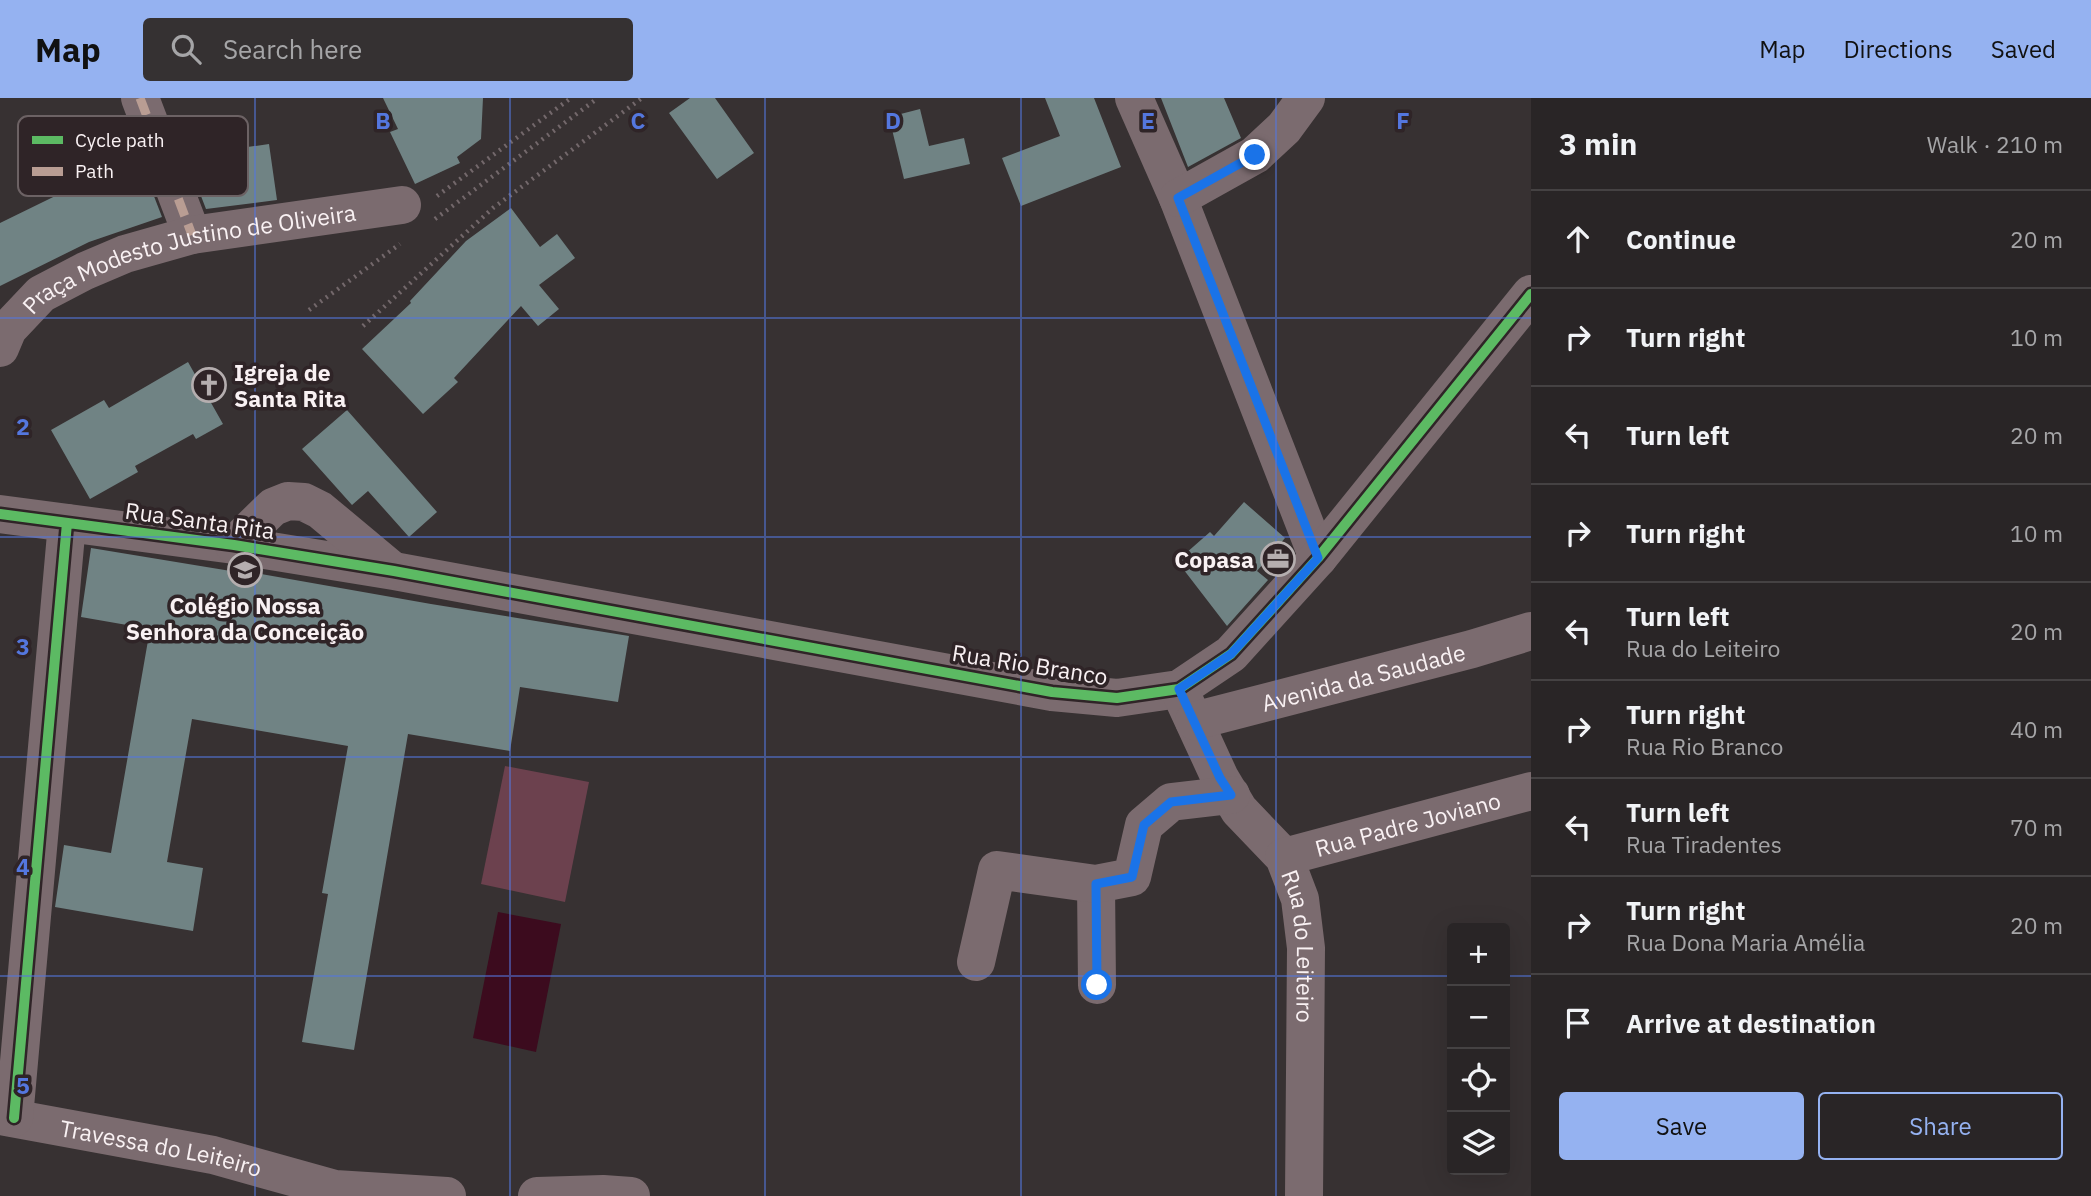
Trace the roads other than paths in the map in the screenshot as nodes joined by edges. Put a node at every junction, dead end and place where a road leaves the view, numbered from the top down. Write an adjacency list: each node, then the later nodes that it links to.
1 (140, 98): 4 (street)
2 (1134, 98): 6 (street)
3 (1306, 98): 6 (street)
4 (147, 116)
5 (177, 196): 8 (street)
6 (1178, 198): 14 (street)
7 (415, 215): 8 (street, Praça Modesto Justino de Oliveira)
8 (192, 234): 10 (street, Praça Modesto Justino de Oliveira)
9 (1531, 294): 14 (street, Rua Rio Branco)
10 (0, 348)
11 (0, 514): 12 (street, Rua Santa Rita)
12 (68, 523): 13 (street, Rua Santa Rita); 24 (street)
13 (234, 545): 15 (street, Rua Santa Rita); 15 (street)
14 (1318, 558): 17 (street, Rua Rio Branco)
15 (394, 571): 17 (street, Rua Rio Branco)
16 (1531, 631): 17 (street, Avenida da Saudade)
17 (1186, 705): 19 (street, Rua do Leiteiro)
18 (1531, 791): 20 (street, Rua Padre Joviano)
19 (1231, 795): 20 (street, Rua do Leiteiro); 21 (street)
20 (1284, 857): 26 (street, Rua do Leiteiro)
21 (1096, 884): 22 (street); 23 (street)
22 (976, 962)
23 (1097, 985)
24 (7, 1117): 25 (street, Travessa do Leiteiro)
25 (334, 1192): 27 (street, Travessa do Leiteiro)
26 (1302, 1195)
27 (447, 1196)
28 (537, 1196): 29 (street)
29 (631, 1196)

